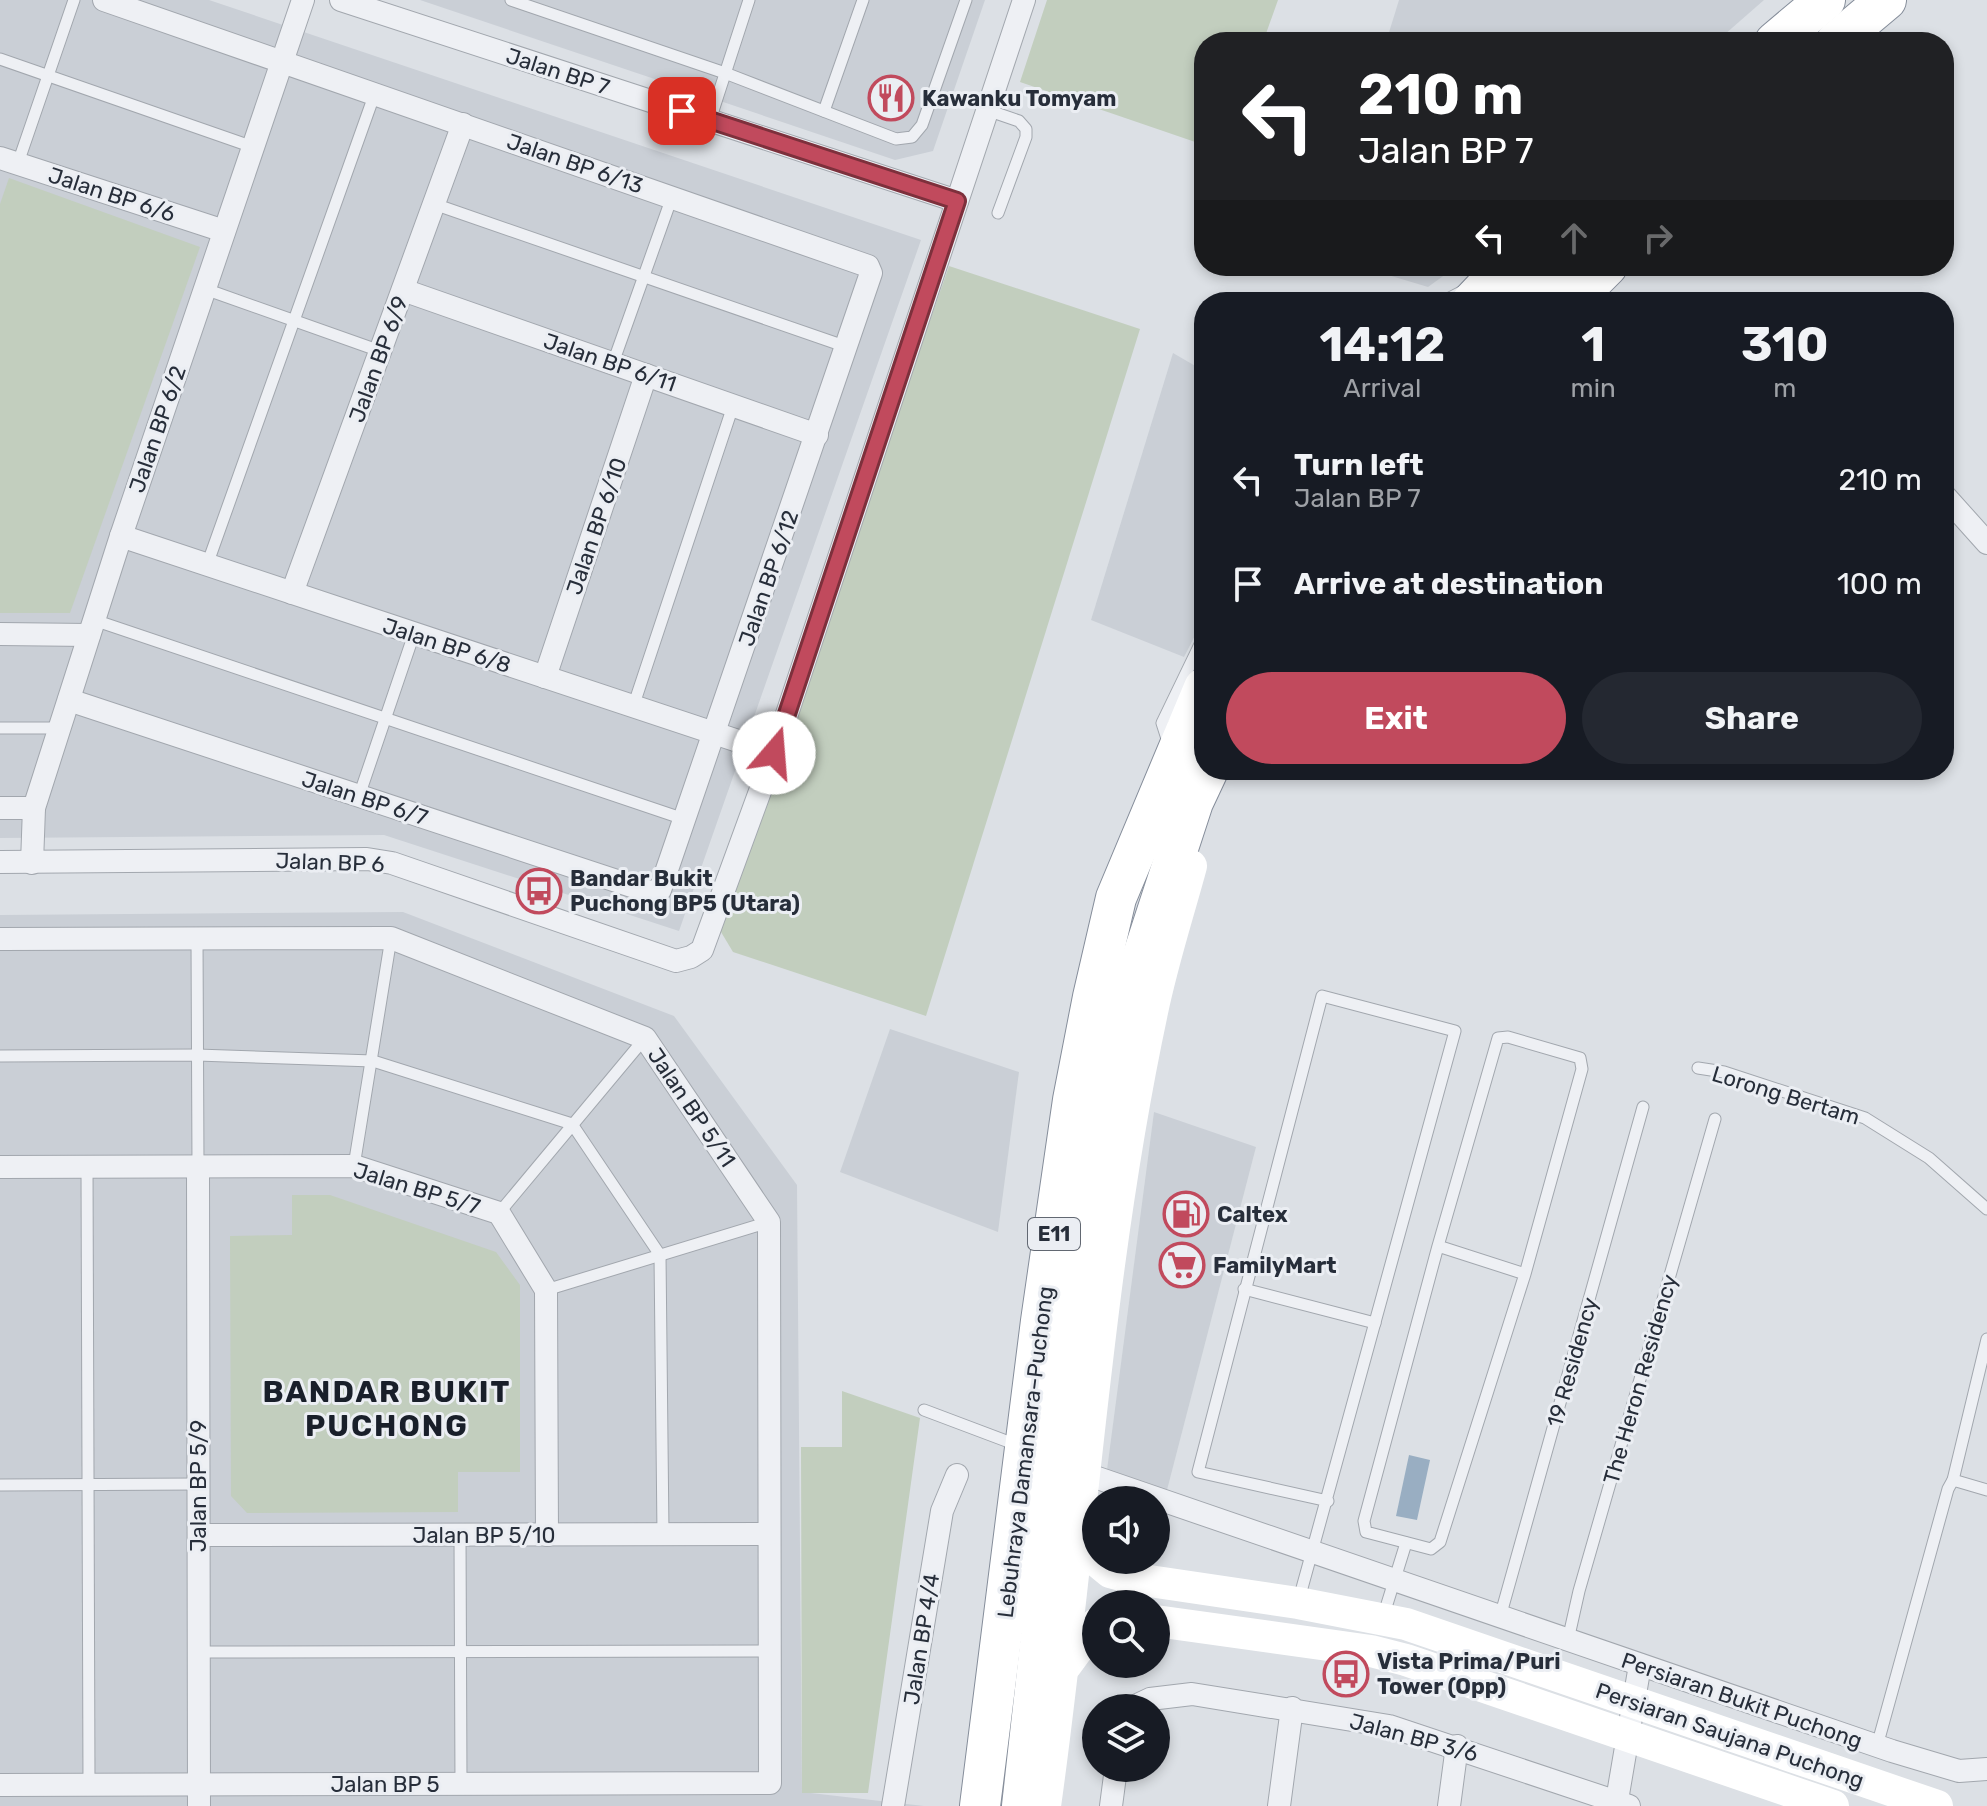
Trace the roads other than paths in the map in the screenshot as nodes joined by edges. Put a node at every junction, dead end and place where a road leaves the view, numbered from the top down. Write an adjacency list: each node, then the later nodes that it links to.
1 (74, 0): 19 (lane)
2 (104, 0): 17 (street, Jalan BP 6/13)
3 (303, 0): 17 (street, Jalan BP 6/2)
4 (341, 0): 23 (street, Jalan BP 7)
5 (511, 0): 18 (lane)
6 (749, 0): 18 (lane)
7 (863, 0): 22 (lane)
8 (966, 0): 22 (lane)
9 (1024, 0): 21 (street)
10 (1817, 0): 13 (highway)
11 (1825, 0): 14 (highway)
12 (1886, 0): 15 (highway)
13 (1785, 32)
14 (1786, 32)
15 (1848, 32)
16 (0, 59): 19 (lane)
17 (282, 61): 20 (street, Jalan BP 6/13); 25 (street, Jalan BP 6/2)
18 (725, 73): 22 (lane); 23 (lane)
19 (49, 75): 25 (lane); 26 (lane)
20 (375, 93): 24 (street, Jalan BP 6/13); 41 (lane)
21 (987, 110): 28 (street); 30 (lane)
22 (824, 111)
23 (710, 120): 28 (street, Jalan BP 7)
24 (463, 124): 27 (street, Jalan BP 6/13); 29 (street, Jalan BP 6/9)
25 (253, 147): 31 (street, Jalan BP 6/2)
26 (9, 160): 31 (street, Jalan BP 6/6)
27 (672, 197): 32 (street, Jalan BP 6/13); 35 (lane)
28 (957, 201): 65 (street)
29 (434, 204): 35 (lane); 38 (street, Jalan BP 6/9)
30 (998, 213)
31 (224, 231): 37 (street, Jalan BP 6/2)
32 (868, 266): 42 (street, Jalan BP 6/12)
33 (1530, 276): 36 (highway)
34 (1597, 276): 40 (highway)
35 (644, 278): 42 (lane); 44 (lane)
36 (1499, 286): 39 (lane)
37 (205, 289): 41 (lane); 49 (street, Jalan BP 6/2)
38 (403, 290): 43 (street, Jalan BP 6/9); 44 (street, Jalan BP 6/11)
39 (1478, 292)
40 (1581, 292)
41 (294, 320): 43 (lane); 51 (lane)
42 (847, 347): 47 (street, Jalan BP 6/12)
43 (380, 351): 52 (street, Jalan BP 6/9)
44 (613, 363): 45 (street, Jalan BP 6/11)
45 (646, 375): 46 (street, Jalan BP 6/11); 57 (street, Jalan BP 6/10)
46 (733, 406): 47 (street, Jalan BP 6/11); 59 (lane)
47 (817, 435): 63 (street, Jalan BP 6/12)
48 (1954, 506): 50 (street)
49 (121, 536): 51 (street, Jalan BP 6/8); 53 (street, Jalan BP 6/2)
50 (1987, 543)
51 (207, 565): 52 (street, Jalan BP 6/8)
52 (292, 593): 55 (street, Jalan BP 6/8)
53 (92, 628): 54 (street); 58 (street, Jalan BP 6/2); 60 (lane)
54 (0, 634)
55 (414, 634): 57 (street, Jalan BP 6/8); 60 (lane)
56 (1194, 657): 66 (lane)
57 (545, 677): 59 (street, Jalan BP 6/8)
58 (69, 700): 62 (street, Jalan BP 6/2); 68 (street, Jalan BP 6/7)
59 (633, 707): 63 (street, Jalan BP 6/8)
60 (385, 719): 68 (lane); 71 (lane)
61 (0, 728): 62 (lane)
62 (60, 728): 70 (street, Jalan BP 6/2)
63 (714, 734): 65 (street, Jalan BP 6/8); 71 (street, Jalan BP 6/12)
64 (1194, 742): 66 (highway, Lebuhraya Damansara–Puchong / E11)
65 (774, 753): 73 (street, Jalan BP 6)
66 (1190, 764): 101 (highway, Lebuhraya Damansara–Puchong / E11); 148 (highway, Lebuhraya Damansara–Puchong / E11)
67 (1224, 780): 102 (street)
68 (359, 796): 74 (street, Jalan BP 6/7)
69 (0, 808): 70 (street)
70 (34, 808): 73 (street, Jalan BP 6/2)
71 (684, 819): 74 (street, Jalan BP 6/12)
72 (0, 862): 73 (street, Jalan BP 6)
73 (32, 863)
74 (660, 890)
75 (391, 938): 77 (street, Jalan BP 5/11); 78 (street, Jalan BP 5/11); 81 (lane)
76 (0, 939): 77 (street, Jalan BP 5/11)
77 (197, 939): 79 (lane)
78 (645, 1038): 85 (lane); 92 (street, Jalan BP 5/11)
79 (197, 1055): 80 (lane); 81 (lane); 86 (lane)
80 (0, 1056)
81 (373, 1061): 85 (lane); 87 (lane)
82 (1698, 1068): 90 (lane, Lorong Bertam)
83 (1643, 1107): 120 (lane, 19 Residency)
84 (1715, 1119): 124 (lane, The Heron Residency)
85 (572, 1124): 91 (lane); 94 (lane)
86 (198, 1166): 87 (street, Jalan BP 5/7); 89 (street, Jalan BP 5/7); 105 (street, Jalan BP 5/9)
87 (354, 1166): 91 (street, Jalan BP 5/7)
88 (0, 1167): 89 (street, Jalan BP 5/7)
89 (87, 1167): 107 (lane)
90 (1987, 1209)
91 (499, 1213): 97 (street, Jalan BP 5/7)
92 (769, 1222): 94 (lane); 112 (street)
93 (1438, 1246): 95 (lane); 95 (lane); 116 (lane)
94 (660, 1255): 97 (lane); 111 (lane)
95 (1525, 1274): 116 (lane)
96 (1244, 1289): 98 (lane); 98 (lane); 109 (lane)
97 (546, 1290): 115 (street)
98 (1375, 1323): 109 (lane)
99 (1987, 1339): 104 (lane)
100 (924, 1410): 101 (lane)
101 (1025, 1448): 147 (highway, Lebuhraya Damansara–Puchong / E11)
102 (1086, 1474): 110 (street); 117 (street, Persiaran Bukit Puchong)
103 (957, 1475): 146 (street, Jalan BP 4/4)
104 (1953, 1480): 108 (lane); 137 (lane)
105 (199, 1484): 107 (lane); 113 (street, Jalan BP 5/9)
106 (0, 1485): 107 (lane)
107 (88, 1485): 142 (lane)
108 (1987, 1490)
109 (1328, 1501): 117 (lane)
110 (1080, 1527): 119 (street, Persiaran Saujana Puchong); 130 (street)
111 (663, 1534): 112 (street, Jalan BP 5/10); 115 (street, Jalan BP 5/10)
112 (769, 1534): 125 (street)
113 (199, 1535): 114 (street, Jalan BP 5/10); 126 (street, Jalan BP 5/9)
114 (460, 1535): 115 (street, Jalan BP 5/10); 127 (lane)
115 (547, 1535)
116 (1406, 1543): 118 (lane)
117 (1312, 1553): 118 (street, Persiaran Bukit Puchong); 119 (lane)
118 (1394, 1581): 120 (street, Persiaran Bukit Puchong); 121 (lane)
119 (1298, 1603): 121 (street, Persiaran Saujana Puchong)
120 (1500, 1617): 124 (street, Persiaran Bukit Puchong); 128 (street)
121 (1383, 1618): 128 (street, Persiaran Saujana Puchong)
122 (1170, 1623): 135 (street, Persiaran Saujana Puchong)
123 (1082, 1640): 130 (street)
124 (1568, 1640): 129 (street, Persiaran Bukit Puchong); 131 (street)
125 (770, 1651): 127 (lane); 140 (street, Jalan BP 5)
126 (199, 1652): 127 (lane); 144 (street, Jalan BP 5/9)
127 (461, 1652): 140 (lane)
128 (1489, 1653): 131 (street, Persiaran Saujana Puchong)
129 (1640, 1665): 133 (street); 137 (street, Persiaran Bukit Puchong)
130 (1063, 1671): 149 (street)
131 (1557, 1676): 133 (street, Persiaran Saujana Puchong)
132 (1170, 1697): 134 (street, Jalan BP 3/6)
133 (1636, 1703): 135 (street); 143 (street, Persiaran Saujana Puchong)
134 (1292, 1708): 136 (street, Jalan BP 3/6); 151 (street)
135 (1630, 1737): 145 (street); 153 (street, Persiaran Saujana Puchong)
136 (1457, 1746): 145 (street, Jalan BP 3/6); 152 (street)
137 (1884, 1748): 138 (street, Persiaran Bukit Puchong); 143 (street)
138 (1987, 1769)
139 (1114, 1782): 150 (street)
140 (461, 1784): 144 (street, Jalan BP 5)
141 (0, 1785): 142 (street, Jalan BP 5)
142 (89, 1785): 144 (street, Jalan BP 5)
143 (1881, 1787): 154 (street, Persiaran Saujana Puchong)
144 (199, 1795)
145 (1620, 1805)
146 (893, 1806)
147 (980, 1806)
148 (1022, 1806)
149 (1045, 1806)
150 (1111, 1806)
151 (1279, 1806)
152 (1449, 1806)
153 (1833, 1806)
154 (1937, 1806)

